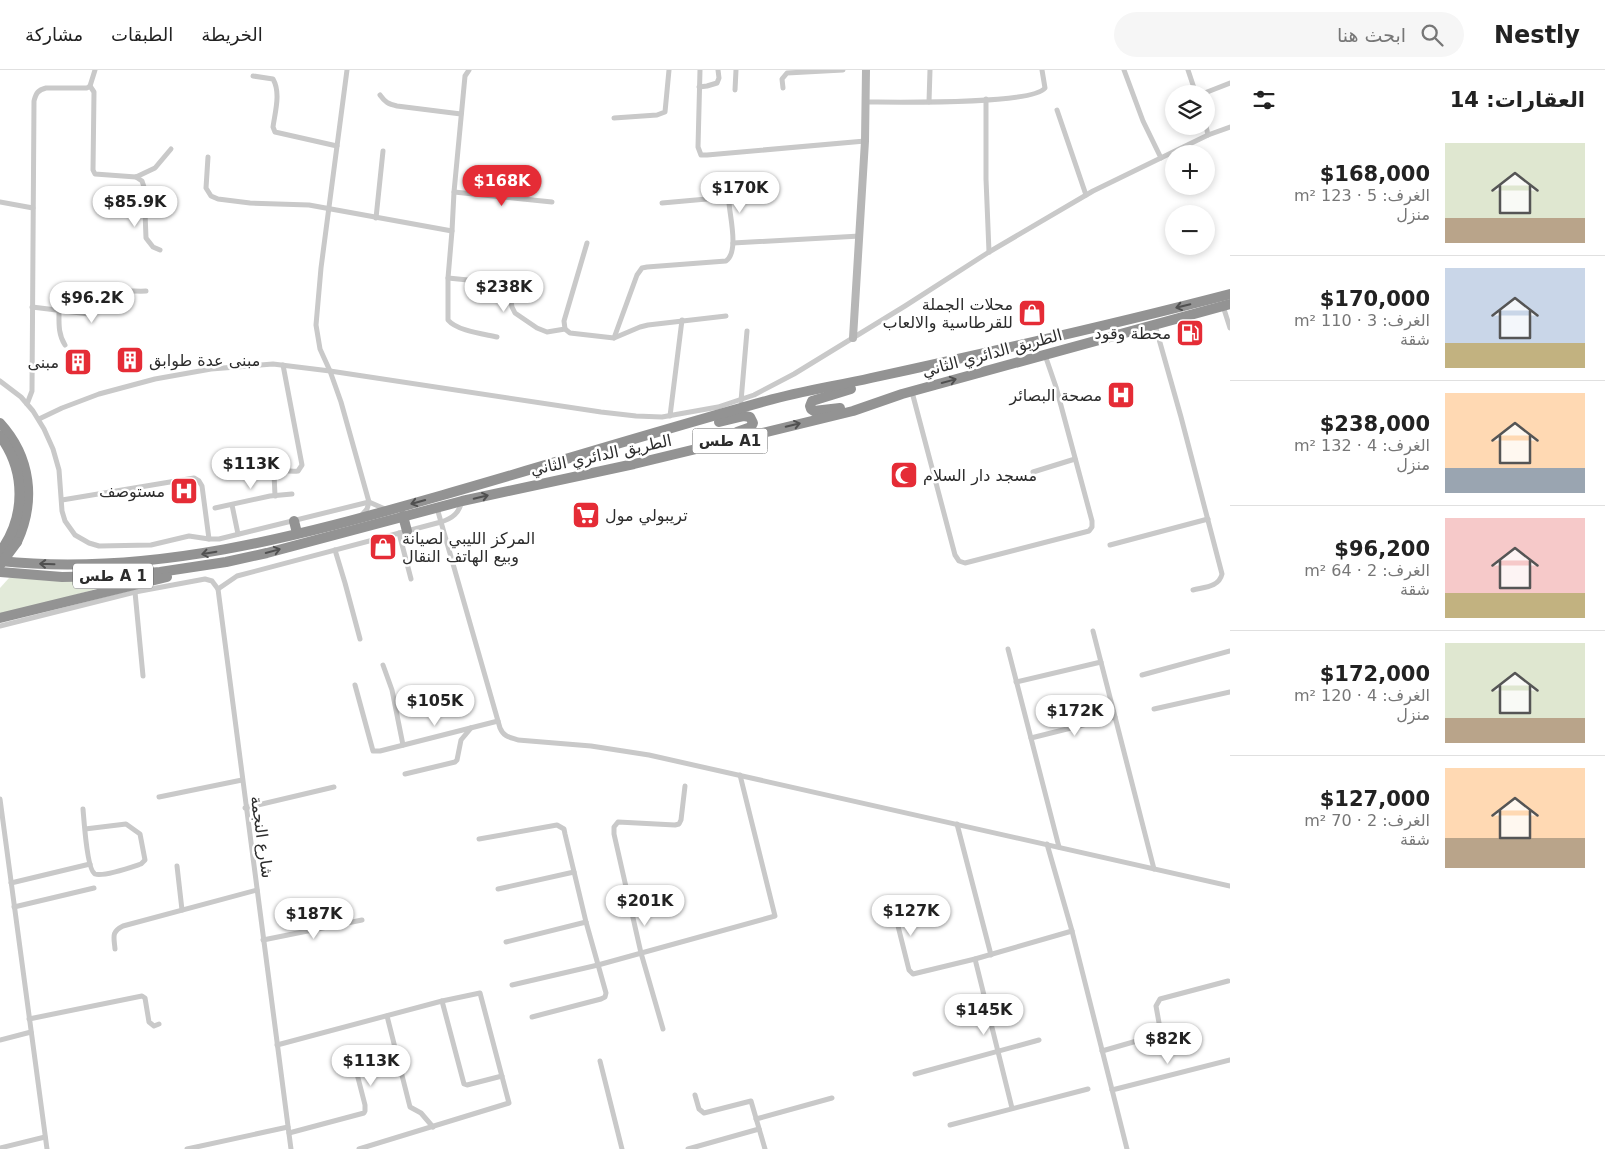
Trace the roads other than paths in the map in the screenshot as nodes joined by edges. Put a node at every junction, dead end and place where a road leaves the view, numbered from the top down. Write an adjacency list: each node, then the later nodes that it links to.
1 (95, 70): 17 (street)
2 (347, 70): 33 (street)
3 (469, 70): 27 (street)
4 (669, 70): 28 (street)
5 (700, 70): 18 (street)
6 (718, 70): 18 (street)
7 (736, 70): 21 (street)
8 (843, 70): 19 (street)
9 (930, 70): 25 (street)
10 (1042, 70): 23 (street)
11 (1124, 70): 37 (street)
12 (1188, 70): 16 (street)
13 (866, 72): 24 (street)
14 (253, 76): 33 (street)
15 (1230, 83): 20 (street)
16 (1193, 85)
17 (90, 86): 38 (street); 44 (street)
18 (699, 87): 32 (street)
19 (783, 88)
20 (1215, 89)
21 (735, 90)
22 (380, 95): 27 (street)
23 (986, 99): 25 (street); 52 (street)
24 (866, 102): 25 (street); 32 (street)
25 (929, 102)
26 (1057, 110): 40 (street)
27 (461, 114): 39 (street)
28 (614, 118)
29 (1230, 126): 30 (street)
30 (1215, 132)
31 (1208, 135): 37 (street)
32 (865, 141): 48 (street)
33 (337, 146): 45 (street)
34 (171, 149): 38 (street)
35 (383, 150): 46 (street)
36 (208, 157): 45 (street)
37 (1161, 158): 40 (street)
38 (136, 177): 51 (street)
39 (454, 192): 42 (street); 47 (street)
40 (1086, 195): 52 (street)
41 (0, 202): 44 (street)
42 (552, 202)
43 (662, 203): 50 (street)
44 (32, 208): 57 (street)
45 (329, 209): 46 (street); 72 (street)
46 (376, 218): 47 (street)
47 (452, 231): 53 (street)
48 (860, 236): 50 (street); 68 (street)
49 (587, 243): 64 (street)
50 (733, 243): 67 (street)
51 (160, 250)
52 (989, 252): 68 (street)
53 (448, 278): 64 (street); 66 (street)
54 (146, 292): 58 (street)
55 (1230, 294): 60 (highway, الطريق الدائري الثاني / طس A1, one-way to 60)
56 (1226, 305): 62 (highway, الطريق الدائري الثاني / طس A1); 63 (street)
57 (32, 307): 58 (street); 76 (street)
58 (59, 311): 69 (street)
59 (726, 316): 61 (street)
60 (1138, 316): 74 (highway); 81 (highway, الطريق الدائري الثاني / طس A1)
61 (682, 320): 67 (street); 77 (street)
62 (1154, 324): 70 (highway, الطريق الدائري الثاني / طس A1); 96 (street)
63 (1230, 328)
64 (565, 329): 67 (street)
65 (747, 331): 75 (street)
66 (497, 337)
67 (614, 338)
68 (854, 338): 75 (street)
69 (65, 344)
70 (1044, 355): 74 (highway, الطريق الدائري الثاني / طس A1, one-way to 70); 82 (street)
71 (283, 365): 72 (street); 78 (street); 86 (street)
72 (330, 371): 77 (street); 89 (street)
73 (0, 381): 76 (street)
74 (907, 392): 82 (street); 83 (highway, الطريق الدائري الثاني / طس A1, one-way to 74)
75 (741, 400): 77 (street)
76 (27, 404): 78 (street)
77 (670, 416)
78 (39, 419): 87 (street)
79 (0, 423): 103 (highway)
80 (0, 436): 103 (highway)
81 (631, 440): 83 (highway); 93 (highway, الطريق الدائري الثاني / طس A1, one-way to 93)
82 (1075, 459): 84 (street)
83 (634, 464): 88 (highway, الطريق الدائري الثاني / طس A1, one-way to 83)
84 (1033, 472)
85 (292, 494): 86 (street)
86 (275, 496): 90 (street)
87 (62, 500): 102 (street); 102 (street)
88 (462, 501): 92 (highway, الطريق الدائري الثاني / طس A1); 98 (street)
89 (369, 502): 93 (street); 95 (street); 97 (street)
90 (232, 504): 91 (street); 101 (street)
91 (215, 508)
92 (437, 508): 94 (highway, الطريق الدائري الثاني / طس A1); 98 (street)
93 (389, 510): 95 (highway, الطريق الدائري الثاني / طس A1)
94 (403, 516): 99 (highway); 108 (highway, الطريق الدائري الثاني / طس A1, one-way to 94)
95 (359, 518): 100 (highway, الطريق الدائري الثاني / طس A1)
96 (1208, 520): 104 (street); 113 (street)
97 (294, 521): 100 (highway); 101 (street)
98 (441, 522): 99 (street); 130 (street)
99 (403, 532): 105 (street); 111 (street)
100 (297, 533): 107 (highway, الطريق الدائري الثاني / طس A1, one-way to 107)
101 (238, 534): 102 (street)
102 (209, 539)
103 (13, 541): 106 (highway); 109 (highway, bridge)
104 (1110, 545)
105 (335, 550): 112 (street); 118 (street)
106 (0, 552)
107 (0, 561)
108 (226, 562): 110 (highway, الطريق الدائري الثاني / طس A 1); 115 (highway)
109 (0, 565)
110 (0, 572)
111 (411, 579)
112 (218, 589): 114 (street); 136 (street, شارع النجمة)
113 (1194, 590)
114 (135, 592): 116 (street); 124 (street)
115 (0, 618)
116 (0, 626)
117 (1092, 631): 121 (street)
118 (360, 639)
119 (1008, 649): 125 (street)
120 (1230, 651): 123 (street)
121 (1101, 662): 125 (street); 129 (street)
122 (383, 665): 133 (street)
123 (1142, 675)
124 (144, 676)
125 (1016, 682): 132 (street)
126 (355, 685): 133 (street)
127 (1230, 692): 128 (street)
128 (1154, 709)
129 (1115, 717): 132 (street); 152 (street)
130 (498, 721): 131 (street); 135 (street)
131 (471, 728): 133 (street); 134 (street)
132 (1031, 738): 147 (street)
133 (403, 745)
134 (405, 774)
135 (740, 775): 143 (street); 168 (street)
136 (242, 780): 139 (street); 141 (street, شارع النجمة)
137 (685, 786): 168 (street)
138 (334, 787): 141 (street)
139 (159, 797)
140 (0, 799): 148 (street)
141 (245, 808): 158 (street, شارع النجمة)
142 (83, 809): 144 (street)
143 (957, 824): 146 (street); 169 (street)
144 (85, 829): 150 (street); 150 (street)
145 (480, 839): 153 (street)
146 (1047, 844): 147 (street); 164 (street)
147 (1059, 847): 152 (street)
148 (6, 852): 149 (street); 154 (street)
149 (0, 854)
150 (90, 864): 154 (street)
151 (177, 866): 160 (street)
152 (1154, 869): 155 (street)
153 (574, 872): 157 (street); 163 (street)
154 (11, 883): 159 (street)
155 (1230, 886)
156 (94, 888): 159 (street)
157 (498, 889)
158 (257, 890): 160 (street); 165 (street, شارع النجمة)
159 (14, 907): 177 (street)
160 (182, 910): 167 (street)
161 (894, 910): 170 (street)
162 (362, 920): 165 (street)
163 (586, 922): 166 (street); 171 (street)
164 (1072, 930): 169 (street); 184 (street)
165 (263, 940): 183 (street, شارع النجمة)
166 (506, 942)
167 (115, 949)
168 (641, 953): 171 (street); 179 (street)
169 (991, 955): 170 (street)
170 (974, 959): 185 (street)
171 (598, 966): 173 (street); 176 (street)
172 (1228, 981): 184 (street)
173 (512, 985)
174 (442, 1001): 175 (street); 190 (street); 190 (street)
175 (388, 1016): 183 (street); 198 (street)
176 (532, 1017)
177 (29, 1019): 178 (street); 180 (street)
178 (159, 1024)
179 (663, 1029)
180 (31, 1032): 181 (street); 201 (street)
181 (0, 1040)
182 (1039, 1040): 185 (street)
183 (277, 1045): 200 (street, شارع النجمة)
184 (1102, 1051): 192 (street)
185 (998, 1052): 189 (street); 195 (street)
186 (1230, 1060): 192 (street)
187 (600, 1061): 207 (street)
188 (356, 1070): 200 (street)
189 (915, 1074)
190 (502, 1076): 198 (street)
191 (1088, 1089): 195 (street)
192 (1112, 1090): 210 (street)
193 (695, 1094): 196 (street)
194 (832, 1098): 196 (street)
195 (1012, 1108): 197 (street)
196 (756, 1119): 199 (street)
197 (950, 1125)
198 (433, 1127): 206 (street)
199 (759, 1129): 208 (street); 209 (street)
200 (288, 1130): 204 (street); 205 (street, شارع النجمة)
201 (45, 1137): 202 (street); 203 (street)
202 (0, 1148)
203 (47, 1149)
204 (187, 1149)
205 (291, 1149)
206 (362, 1149)
207 (622, 1149)
208 (688, 1149)
209 (765, 1149)
210 (1127, 1149)

